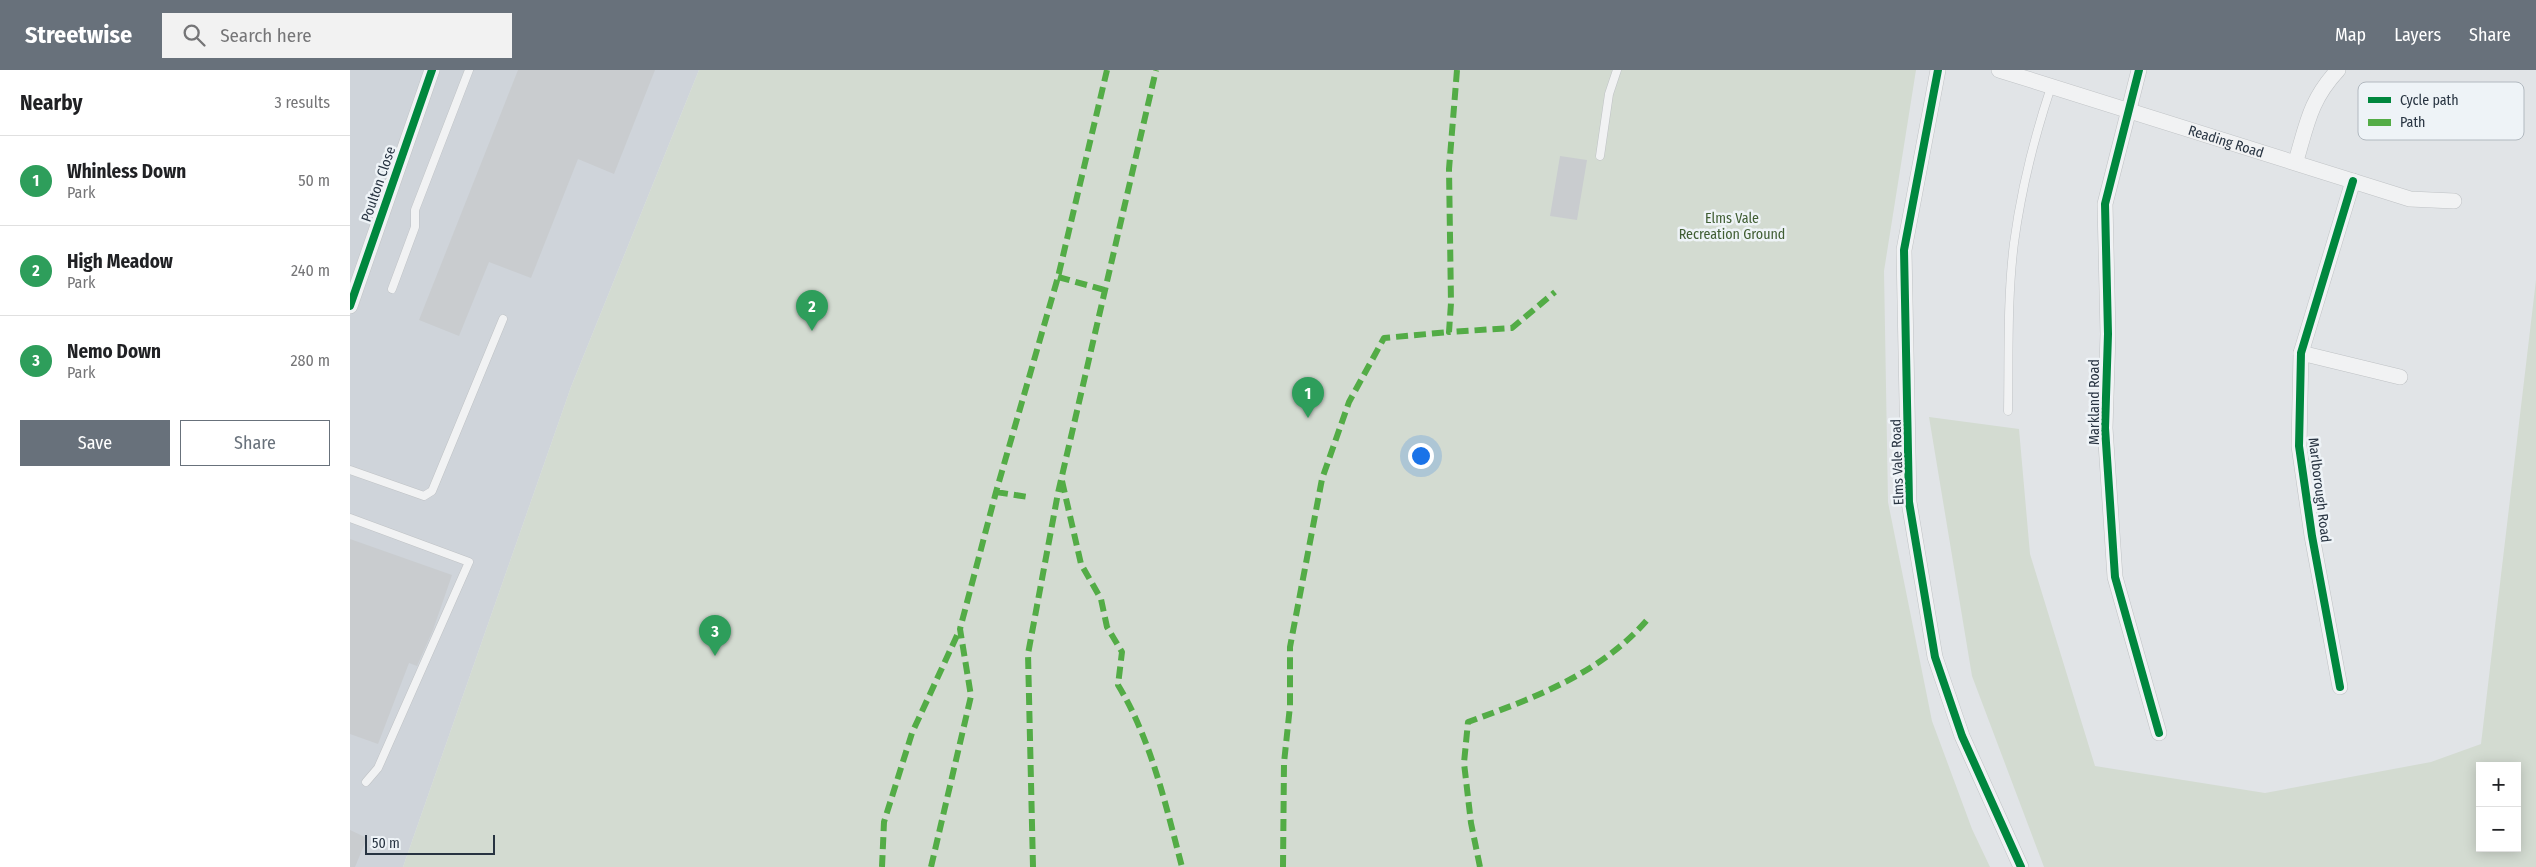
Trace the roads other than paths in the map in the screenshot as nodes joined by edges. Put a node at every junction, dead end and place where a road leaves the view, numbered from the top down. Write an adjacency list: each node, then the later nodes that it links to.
1 (432, 70): 15 (street, Poulton Close)
2 (469, 70): 14 (lane)
3 (1617, 70): 10 (lane)
4 (1938, 70): 25 (street, Elms Vale Road)
5 (1999, 70): 8 (street, Reading Road)
6 (2139, 70): 9 (street, Markland Road)
7 (2338, 70): 11 (street)
8 (2051, 87): 9 (street, Reading Road); 19 (lane)
9 (2127, 110): 11 (street, Reading Road); 23 (street, Markland Road)
10 (1600, 156)
11 (2296, 161): 12 (street, Reading Road)
12 (2353, 180): 13 (street, Reading Road); 17 (street, Marlborough Road)
13 (2454, 201)
14 (392, 288)
15 (350, 306)
16 (503, 319): 20 (lane)
17 (2301, 353): 18 (street); 22 (street, Marlborough Road)
18 (2400, 377)
19 (2008, 411)
20 (350, 470)
21 (350, 518): 24 (lane)
22 (2340, 688)
23 (2159, 733)
24 (366, 782)
25 (2020, 867)

